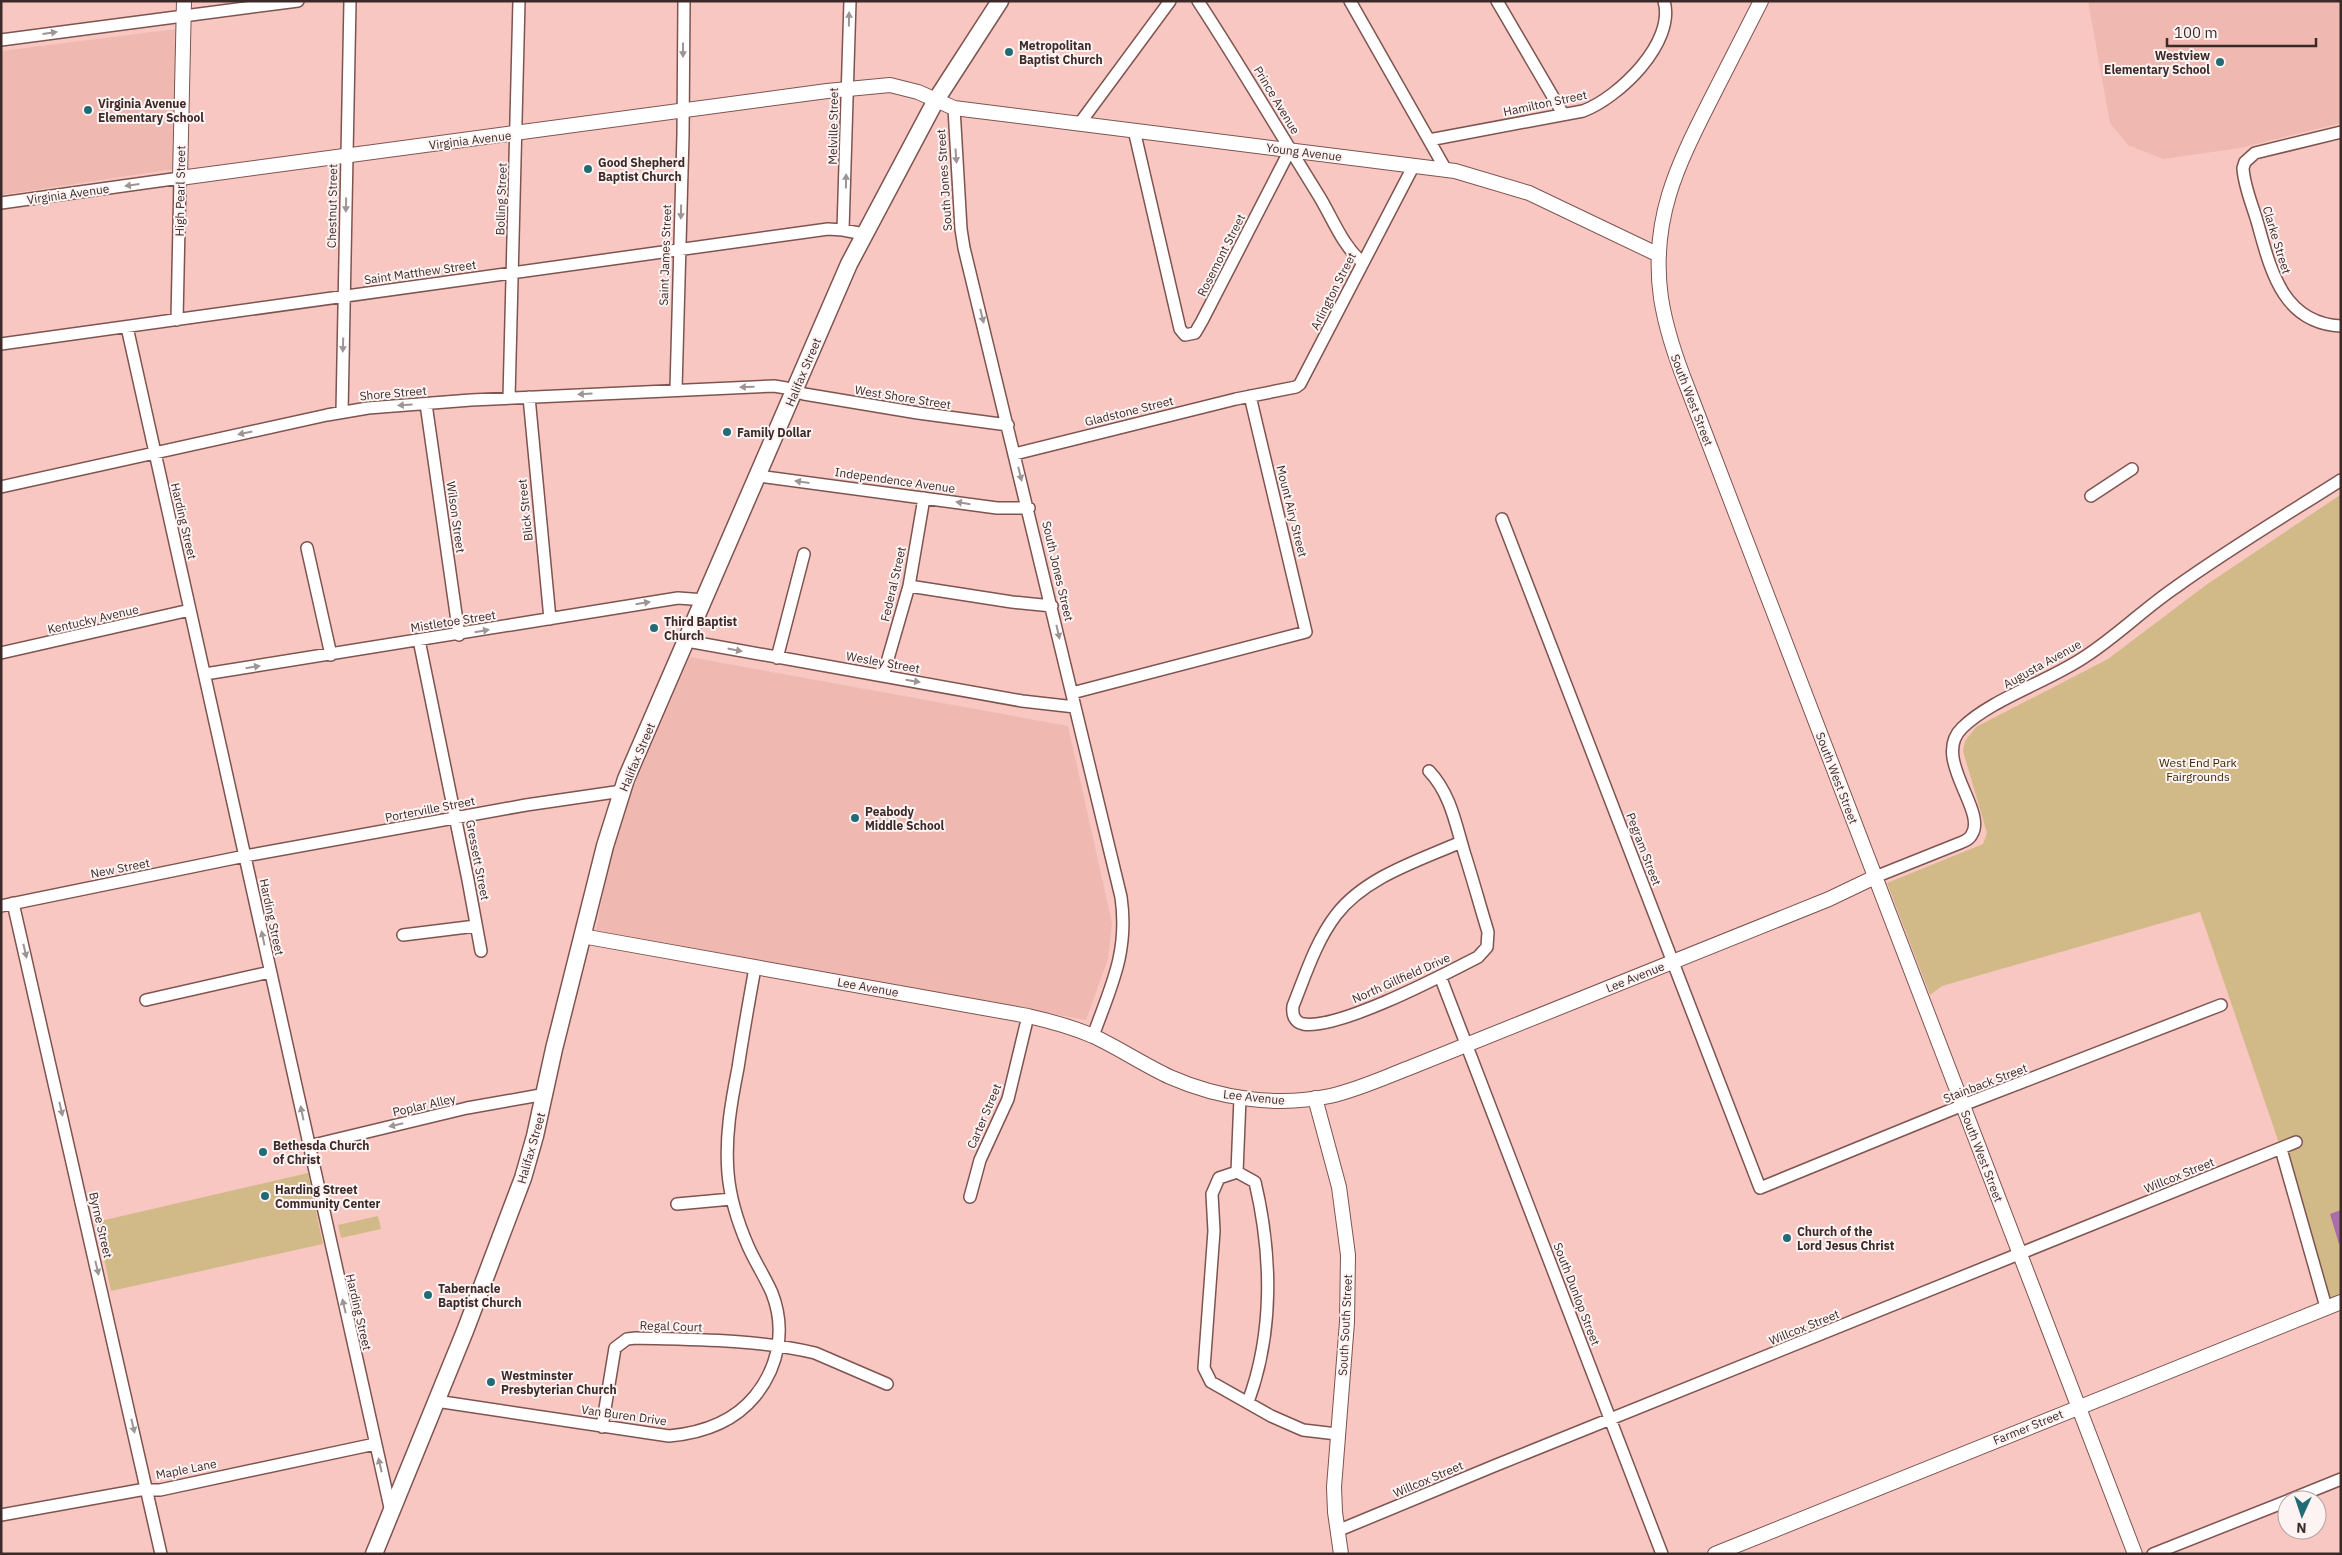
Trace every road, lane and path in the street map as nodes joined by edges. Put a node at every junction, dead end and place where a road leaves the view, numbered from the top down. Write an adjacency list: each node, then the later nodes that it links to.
1 (184, 1): 14 (street, High Pearl Street)
2 (298, 1): 14 (street)
3 (350, 1): 27 (street, Chestnut Street)
4 (519, 1): 24 (street, Bolling Street)
5 (684, 1): 19 (street, Saint James Street, one-way to 19)
6 (850, 1): 16 (street, Melville Street, one-way to 6)
7 (1000, 1): 17 (main road, Halifax Street)
8 (1170, 1): 21 (street)
9 (1198, 1): 26 (street, Prince Avenue)
10 (1350, 1): 25 (street)
11 (1497, 1): 20 (street)
12 (1664, 1): 20 (street, Hamilton Street)
13 (1761, 1): 35 (street, South West Street)
14 (184, 16): 15 (street, one-way to 14); 30 (street, High Pearl Street)
15 (1, 40)
16 (847, 88): 17 (street, Virginia Avenue); 19 (street, Virginia Avenue); 32 (street, Melville Street, one-way to 16)
17 (936, 100): 18 (street, Young Avenue); 33 (main road, Halifax Street)
18 (954, 108): 21 (street, Young Avenue); 50 (street, South Jones Street, one-way to 50)
19 (683, 111): 24 (street, Virginia Avenue); 34 (street, Saint James Street, one-way to 34)
20 (1563, 114): 25 (street, Hamilton Street)
21 (1080, 124): 22 (street, Young Avenue)
22 (1134, 130): 26 (street, Young Avenue); 26 (street, Rosemont Street)
23 (2341, 132): 40 (street, Clarke Street)
24 (517, 134): 27 (street, Virginia Avenue); 37 (street, Bolling Street)
25 (1429, 140): 29 (street)
26 (1290, 150): 28 (street, Young Avenue); 36 (street, Prince Avenue)
27 (347, 156): 30 (street, Virginia Avenue); 38 (street, Chestnut Street, one-way to 38)
28 (1414, 165): 29 (street, Young Avenue); 36 (street, Arlington Street)
29 (1446, 170): 35 (street, Young Avenue)
30 (180, 178): 31 (street, Virginia Avenue, one-way to 31); 39 (street, High Pearl Street)
31 (1, 203)
32 (843, 230): 33 (street); 34 (street, Saint Matthew Street)
33 (864, 234): 44 (main road, Halifax Street)
34 (680, 250): 37 (street, Saint Matthew Street); 43 (street, Saint James Street)
35 (1659, 255): 83 (street, South West Street)
36 (1363, 263): 45 (street, Arlington Street)
37 (512, 273): 38 (street, Saint Matthew Street); 47 (street, Bolling Street)
38 (344, 296): 39 (street, Saint Matthew Street); 49 (street, Chestnut Street, one-way to 49)
39 (177, 320): 41 (street, Saint Matthew Street)
40 (2341, 326)
41 (127, 327): 42 (street, Saint Matthew Street); 51 (street, Harding Street)
42 (1, 344)
43 (676, 389): 44 (street, Shore Street, one-way to 43); 46 (street, Shore Street, one-way to 46)
44 (795, 391): 50 (street, West Shore Street); 54 (main road, Halifax Street)
45 (1250, 396): 52 (street, Gladstone Street); 76 (street, Mount Airy Street)
46 (529, 397): 47 (street, Shore Street); 67 (street, Blick Street)
47 (510, 398): 48 (street, Shore Street)
48 (426, 404): 49 (street, Shore Street, one-way to 49); 68 (street, Wilson Street)
49 (342, 412): 51 (street, Shore Street, one-way to 51)
50 (1008, 425): 52 (street, South Jones Street)
51 (154, 454): 56 (street, Shore Street); 66 (street, Harding Street)
52 (1016, 454): 59 (street, South Jones Street, one-way to 59)
53 (2132, 469): 57 (street)
54 (758, 476): 58 (street, Independence Avenue, one-way to 54); 64 (main road, Halifax Street)
55 (2341, 480): 83 (street, Augusta Avenue)
56 (1, 486)
57 (2091, 496)
58 (924, 498): 59 (street, Independence Avenue, one-way to 58); 63 (street, Federal Street)
59 (1028, 508): 65 (street, South Jones Street)
60 (1502, 519): 89 (street, Pegram Street)
61 (307, 548): 72 (street)
62 (804, 554): 73 (street)
63 (909, 586): 65 (street); 75 (street, Federal Street)
64 (705, 600): 67 (street, Mistletoe Street, one-way to 64); 70 (main road, Halifax Street)
65 (1052, 606): 76 (street, South Jones Street, one-way to 76)
66 (190, 610): 71 (street, Kentucky Avenue); 74 (street, Harding Street)
67 (550, 619): 68 (street, Mistletoe Street, one-way to 67)
68 (459, 635): 69 (street, Mistletoe Street)
69 (419, 640): 72 (street, Mistletoe Street); 80 (street, Gressett Street)
70 (687, 641): 73 (street, Wesley Street, one-way to 73); 79 (main road, Halifax Street)
71 (1, 653)
72 (331, 655): 74 (street, Mistletoe Street, one-way to 72)
73 (777, 658): 75 (street, Wesley Street)
74 (204, 674): 82 (street, Harding Street)
75 (883, 676): 77 (street, Wesley Street, one-way to 77)
76 (1072, 693): 77 (street, South Jones Street)
77 (1075, 707): 96 (street, South Jones Street)
78 (1429, 772): 81 (street)
79 (622, 791): 80 (street, Porterville Street); 87 (main road, Halifax Street)
80 (455, 819): 82 (street, Porterville Street); 85 (street, Gressett Street)
81 (1461, 842): 92 (street, North Gillfield Drive); 92 (street, North Gillfield Drive)
82 (244, 856): 84 (street, New Street); 91 (street, Harding Street, one-way to 82)
83 (1875, 877): 89 (street, Lee Avenue); 101 (street, South West Street)
84 (7, 905): 123 (street, Byrne Street, one-way to 123)
85 (476, 926): 86 (street); 88 (street, Gressett Street)
86 (404, 936)
87 (582, 936): 90 (street, Lee Avenue); 98 (main road, Halifax Street)
88 (481, 951)
89 (1673, 962): 97 (street, Lee Avenue); 106 (street, Pegram Street)
90 (755, 968): 95 (street, Lee Avenue); 108 (street, Van Buren Drive)
91 (270, 972): 93 (street); 103 (street, Harding Street, one-way to 91)
92 (1440, 976): 97 (street, South Dunlop Street)
93 (146, 1000)
94 (2221, 1005): 101 (street, Stainback Street)
95 (1028, 1016): 96 (street, Lee Avenue); 107 (street, Carter Street)
96 (1093, 1036): 99 (street, Lee Avenue)
97 (1465, 1045): 100 (street, Lee Avenue); 118 (street, South Dunlop Street)
98 (546, 1094): 103 (street, Poplar Alley, one-way to 103); 115 (main road, Halifax Street)
99 (1240, 1098): 100 (street, Lee Avenue); 105 (street)
100 (1315, 1098): 120 (street, South South Street)
101 (1963, 1105): 106 (street, Stainback Street); 110 (street, South West Street)
102 (2296, 1142): 104 (street, Willcox Street)
103 (309, 1146): 121 (street, Harding Street, one-way to 103)
104 (2281, 1149): 110 (street, Willcox Street); 112 (street)
105 (1236, 1172): 116 (street); 116 (street)
106 (1760, 1188)
107 (970, 1197)
108 (732, 1199): 109 (street); 113 (street, Van Buren Drive)
109 (677, 1204)
110 (2020, 1254): 117 (street, South West Street); 118 (street, Willcox Street)
111 (2341, 1302): 112 (street, Farmer Street)
112 (2326, 1307): 117 (street, Farmer Street)
113 (779, 1346): 114 (street, Regal Court); 119 (street, Van Buren Drive); 119 (street, Regal Court)
114 (887, 1384)
115 (436, 1401): 119 (street, Van Buren Drive); 126 (main road, Halifax Street)
116 (1248, 1402): 120 (street)
117 (2078, 1407): 133 (street, Farmer Street); 134 (street, South West Street)
118 (1611, 1419): 128 (street, Willcox Street); 132 (street, South Dunlop Street)
119 (602, 1427)
120 (1337, 1434): 128 (street, South South Street)
121 (375, 1444): 123 (street, Maple Lane); 126 (street, Harding Street, one-way to 121)
122 (2341, 1480): 124 (street)
123 (147, 1490): 127 (street, Maple Lane); 129 (street, Byrne Street)
124 (2314, 1490)
125 (2277, 1504): 135 (street)
126 (391, 1512): 130 (main road, Halifax Street)
127 (1, 1515)
128 (1337, 1531): 131 (street, South South Street)
129 (161, 1554)
130 (374, 1554)
131 (1341, 1554)
132 (1662, 1554)
133 (1715, 1554)
134 (2135, 1554)
135 (2153, 1554)

